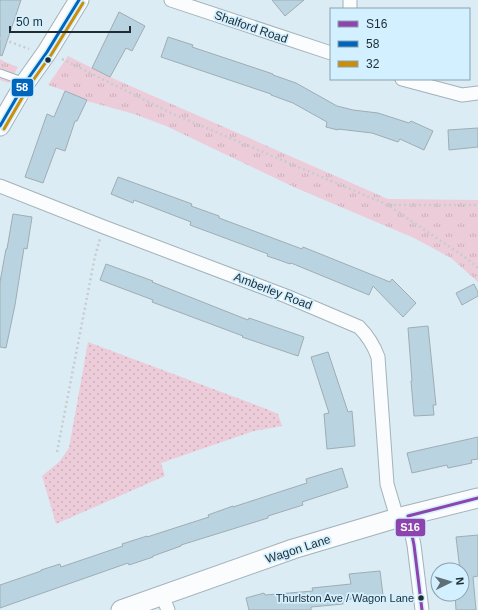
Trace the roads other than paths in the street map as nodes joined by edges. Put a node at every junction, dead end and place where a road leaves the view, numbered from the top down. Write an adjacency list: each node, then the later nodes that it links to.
1 (80, 0): 6 (street)
2 (171, 0): 3 (street, Shalford Road)
3 (330, 54)
4 (0, 73): 6 (lane)
5 (406, 80): 7 (street)
6 (25, 82): 8 (street)
7 (478, 93)
8 (0, 126)
9 (0, 186): 11 (street, Amberley Road)
10 (478, 498): 11 (street, Wagon Lane)
11 (403, 517): 12 (street, Wagon Lane); 14 (street, Amberley Road)
12 (165, 602): 13 (street, Wagon Lane)
13 (121, 610)
14 (422, 610)

